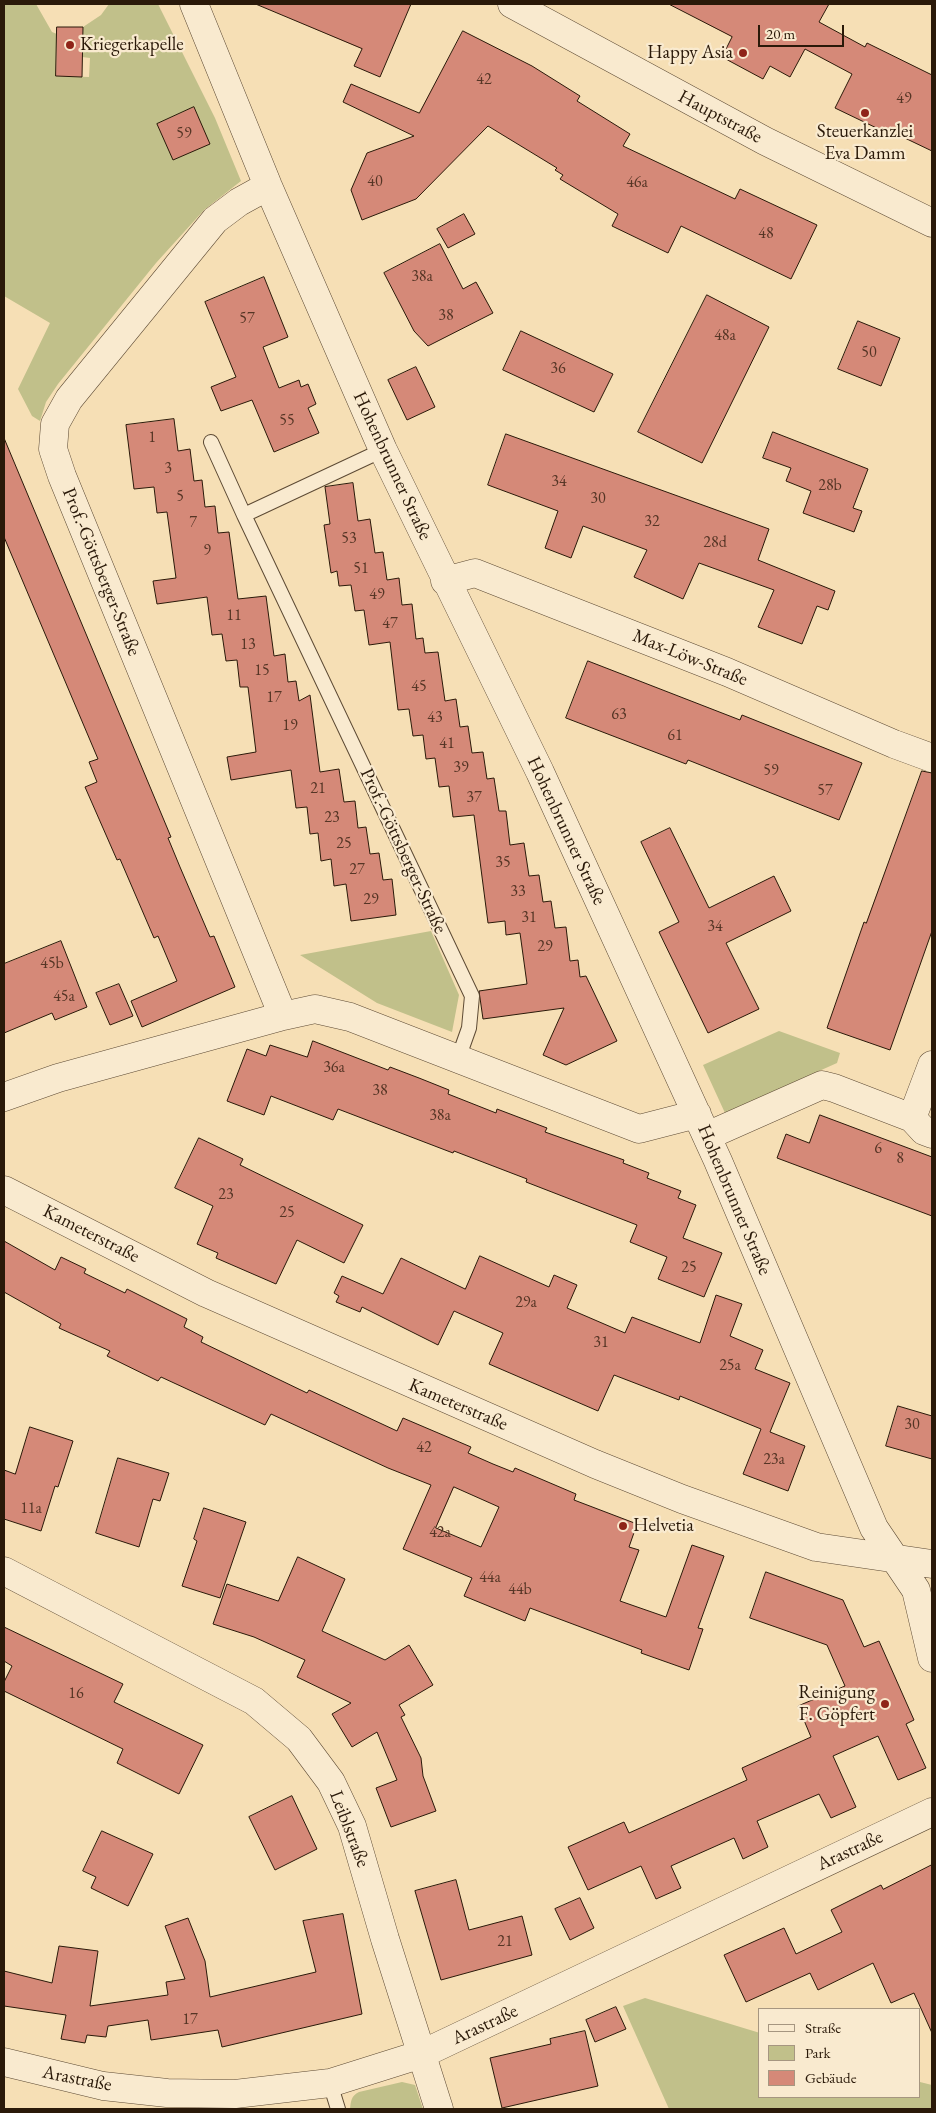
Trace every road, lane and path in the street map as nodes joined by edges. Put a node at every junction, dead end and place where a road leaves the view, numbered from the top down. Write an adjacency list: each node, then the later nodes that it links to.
1 (194, 4): 3 (street, Hohenbrunner Straße)
2 (512, 4): 4 (street, Hauptstraße)
3 (268, 186): 6 (street, Hohenbrunner Straße); 10 (street, Prof.-Göttsberger-Straße)
4 (932, 223)
5 (211, 442): 7 (lane, Prof.-Göttsberger-Straße)
6 (383, 450): 7 (lane); 8 (street, Hohenbrunner Straße)
7 (244, 515): 11 (lane, Prof.-Göttsberger-Straße)
8 (445, 581): 9 (street, Max-Löw-Straße); 14 (street, Hohenbrunner Straße)
9 (932, 758)
10 (283, 1016): 11 (street); 13 (street)
11 (458, 1059): 14 (street)
12 (932, 1064): 15 (street)
13 (4, 1097)
14 (702, 1125): 15 (street); 17 (street, Hohenbrunner Straße)
15 (922, 1126)
16 (6, 1188): 17 (street, Kameterstraße)
17 (896, 1559): 18 (street, Kameterstraße); 20 (street, Hohenbrunner Straße)
18 (932, 1564)
19 (4, 1571): 22 (street, Leiblstraße)
20 (932, 1658)
21 (932, 1812): 22 (street, Arastraße)
22 (422, 2054): 24 (street, Arastraße); 26 (street, Leiblstraße)
23 (4, 2062): 24 (street, Arastraße)
24 (330, 2083): 25 (lane)
25 (338, 2109)
26 (439, 2109)

